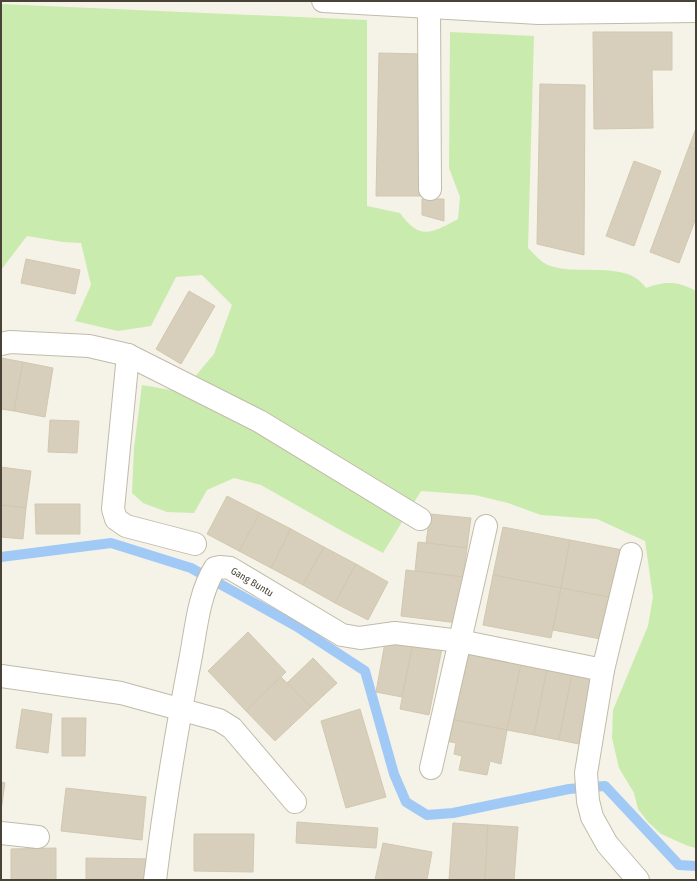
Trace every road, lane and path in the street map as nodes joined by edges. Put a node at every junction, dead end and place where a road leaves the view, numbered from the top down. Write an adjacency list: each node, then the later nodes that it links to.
1 (323, 1): 2 (street)
2 (429, 7): 3 (street); 4 (street)
3 (696, 11)
4 (430, 189)
5 (1, 344): 6 (street)
6 (128, 355): 7 (street); 9 (street)
7 (420, 519)
8 (486, 526): 11 (street)
9 (195, 544)
10 (631, 554): 12 (street)
11 (460, 641): 12 (street, Gang Buntu); 14 (street, Gang Buntu); 15 (street)
12 (603, 670): 20 (street)
13 (1, 676): 14 (street)
14 (180, 709): 16 (street); 19 (street, Gang Buntu)
15 (431, 768)
16 (295, 802)
17 (1, 833): 18 (street)
18 (38, 837)
19 (155, 880)
20 (638, 880)

